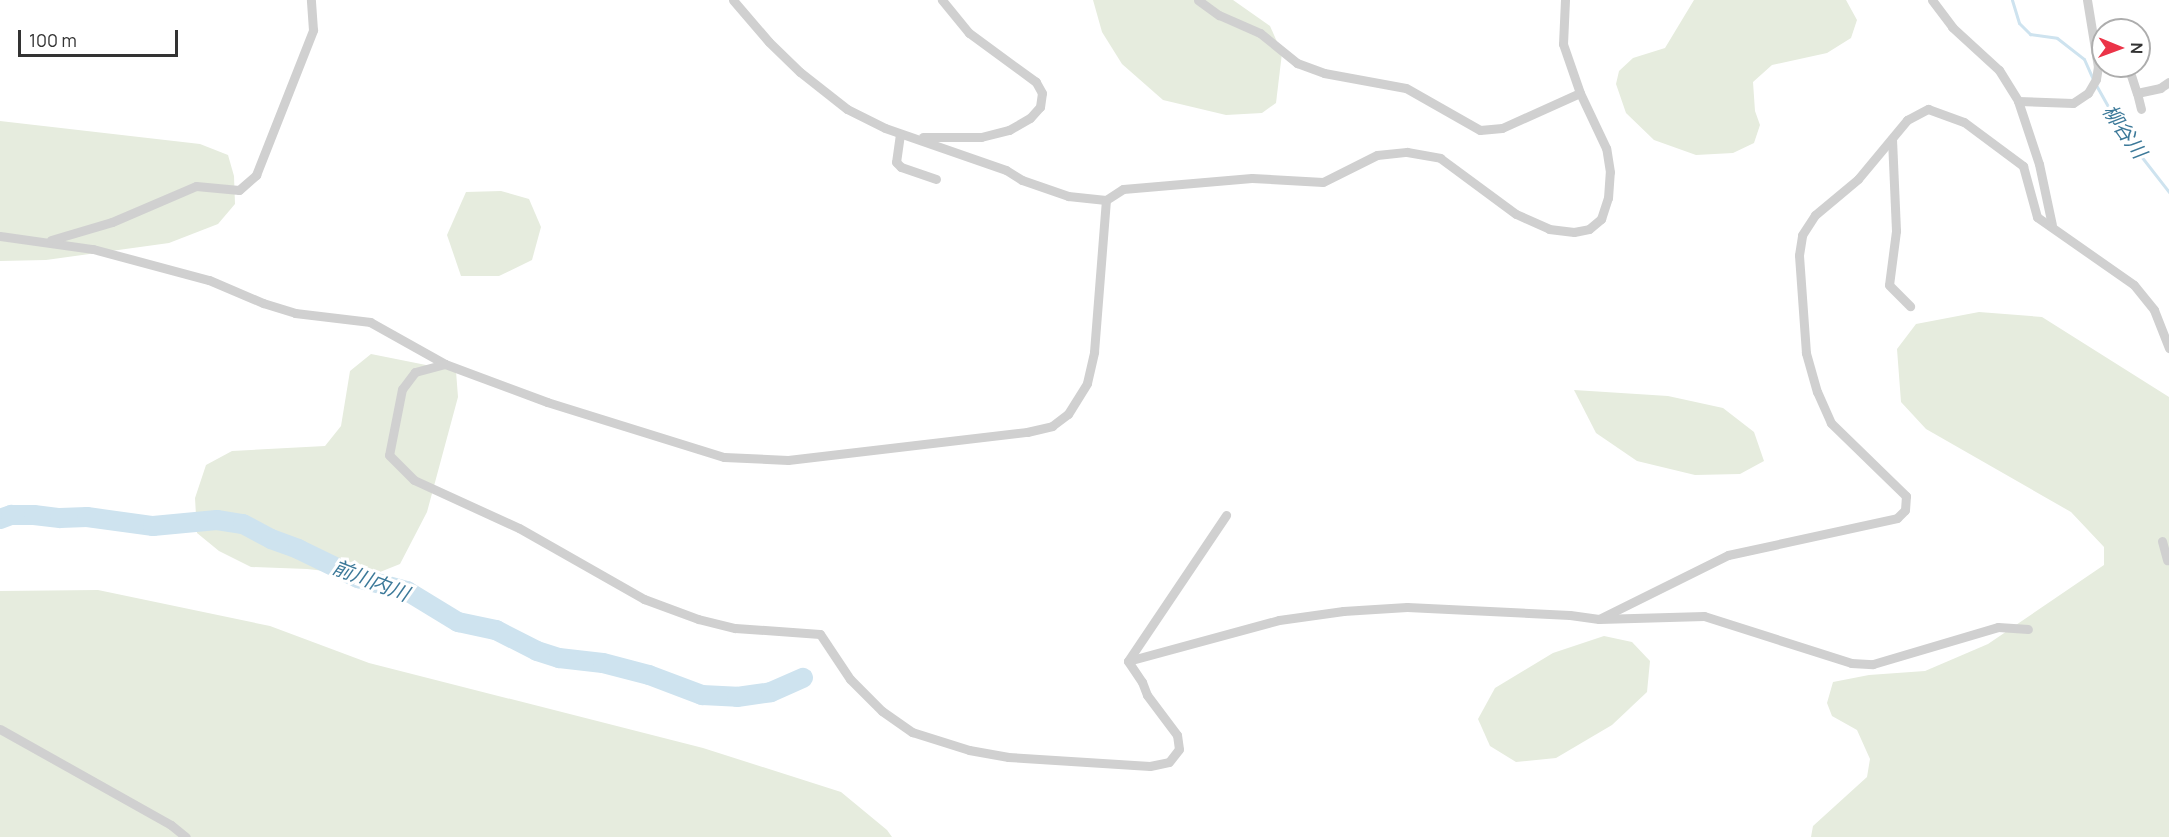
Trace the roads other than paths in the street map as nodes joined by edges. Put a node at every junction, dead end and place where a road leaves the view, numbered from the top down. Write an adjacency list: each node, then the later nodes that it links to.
1 (311, 0): 23 (street)
2 (733, 0): 16 (street)
3 (942, 0): 17 (street)
4 (1198, 0): 12 (street)
5 (1565, 0): 12 (street)
6 (1932, 0): 14 (street)
7 (2087, 0): 8 (street)
8 (2092, 18)
9 (2096, 78): 14 (street)
10 (2132, 78): 13 (street)
11 (2169, 82): 13 (street)
12 (1580, 93): 20 (street)
13 (2137, 93): 15 (street)
14 (2018, 101): 21 (street)
15 (2140, 109)
16 (900, 134): 17 (street); 19 (street)
17 (914, 137): 20 (street)
18 (1892, 139): 21 (street); 24 (street); 30 (street)
19 (936, 179)
20 (1106, 200): 26 (street)
21 (2052, 225): 25 (street)
22 (0, 236): 23 (street)
23 (45, 241): 26 (street)
24 (1910, 306)
25 (2169, 348)
26 (445, 364): 32 (street)
27 (1226, 515): 32 (street)
28 (2162, 541): 29 (street)
29 (2167, 560)
30 (1599, 619): 31 (street); 32 (street)
31 (2028, 629)
32 (1128, 661)
33 (0, 729): 34 (street)
34 (186, 837)

